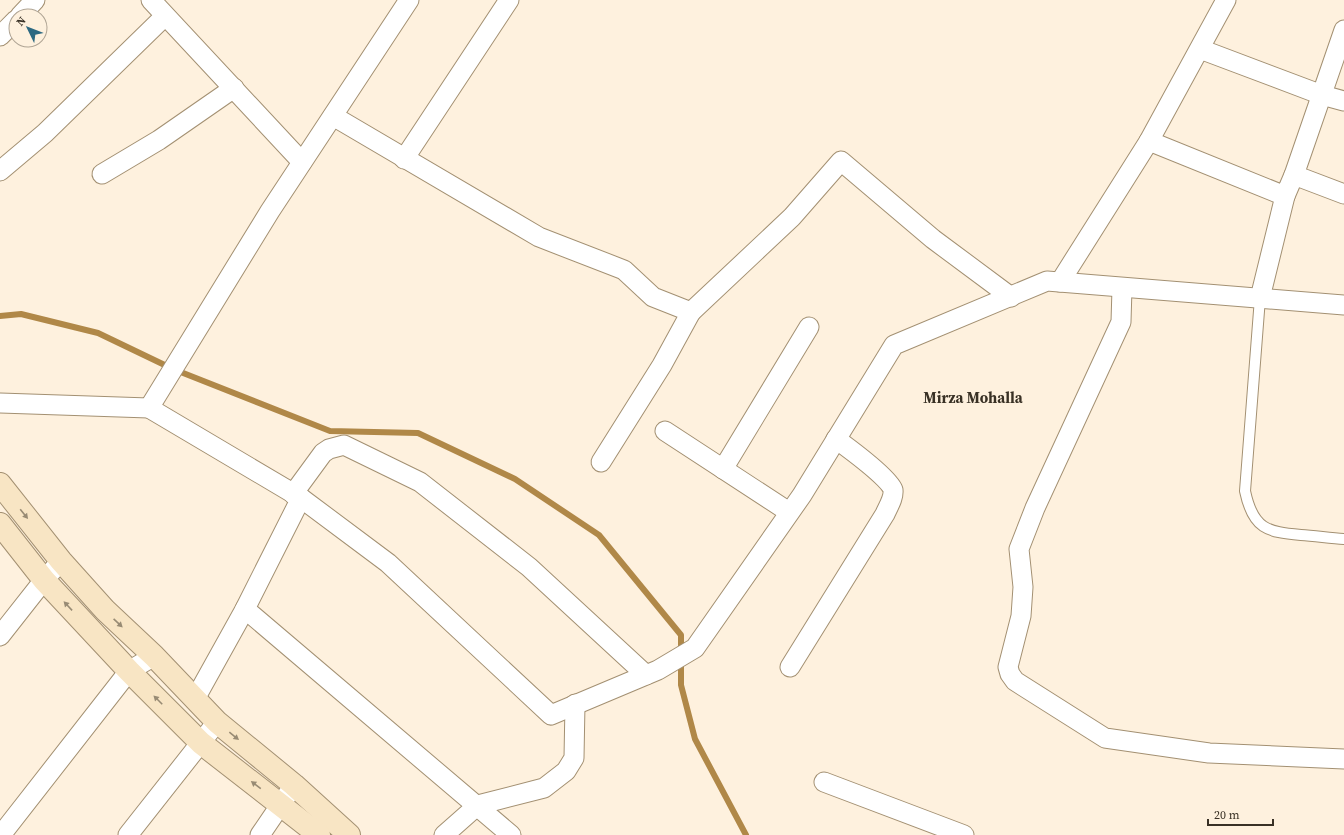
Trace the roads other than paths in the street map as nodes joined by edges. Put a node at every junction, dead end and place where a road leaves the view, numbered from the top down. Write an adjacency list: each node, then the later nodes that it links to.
1 (35, 0): 6 (street)
2 (151, 0): 7 (street)
3 (409, 0): 15 (street)
4 (508, 0): 17 (street)
5 (1226, 0): 11 (street)
6 (28, 8)
7 (165, 16): 12 (street); 19 (street)
8 (8, 28): 10 (street)
9 (1344, 30): 13 (street)
10 (0, 36)
11 (1200, 49): 13 (street); 16 (street)
12 (234, 88): 18 (street); 20 (street)
13 (1322, 95): 14 (street); 21 (street)
14 (1344, 101)
15 (333, 116): 17 (street); 18 (street)
16 (1149, 141): 23 (street); 24 (street)
17 (404, 158): 29 (street)
18 (302, 162): 32 (street)
19 (0, 171)
20 (102, 174)
21 (1294, 175): 22 (street); 23 (street)
22 (1344, 194)
23 (1285, 196): 27 (street)
24 (1060, 282): 25 (street); 26 (street)
25 (1122, 288): 27 (street); 54 (street)
26 (1011, 297): 29 (street); 34 (street)
27 (1260, 298): 28 (street); 41 (lane)
28 (1344, 305)
29 (691, 312): 35 (street)
30 (809, 327): 36 (street)
31 (0, 403): 32 (street)
32 (149, 408): 38 (street)
33 (665, 431): 36 (street)
34 (836, 439): 39 (street); 47 (street)
35 (601, 462)
36 (723, 469): 39 (street)
37 (0, 484): 42 (main road, one-way to 42)
38 (297, 496): 44 (street); 49 (street); 51 (street)
39 (789, 512): 49 (street)
40 (0, 524): 43 (main road)
41 (1344, 539)
42 (61, 561): 43 (street); 46 (main road, one-way to 46)
43 (44, 580): 45 (street); 48 (main road, one-way to 43)
44 (245, 609): 50 (street); 58 (street)
45 (0, 636)
46 (154, 656): 48 (street); 50 (main road)
47 (790, 668)
48 (129, 671): 53 (main road, one-way to 48); 60 (street)
49 (652, 673): 51 (street)
50 (195, 699): 52 (main road)
51 (575, 704): 58 (street)
52 (217, 722): 53 (street); 56 (main road, one-way to 56)
53 (201, 743): 57 (main road, one-way to 53); 61 (street)
54 (1344, 759)
55 (824, 782): 66 (street)
56 (294, 784): 57 (street); 59 (main road)
57 (281, 804): 62 (street); 63 (main road)
58 (478, 805): 64 (street); 65 (street)
59 (341, 833)
60 (1, 835)
61 (128, 835)
62 (260, 835)
63 (320, 835)
64 (444, 835)
65 (511, 835)
66 (964, 835)

